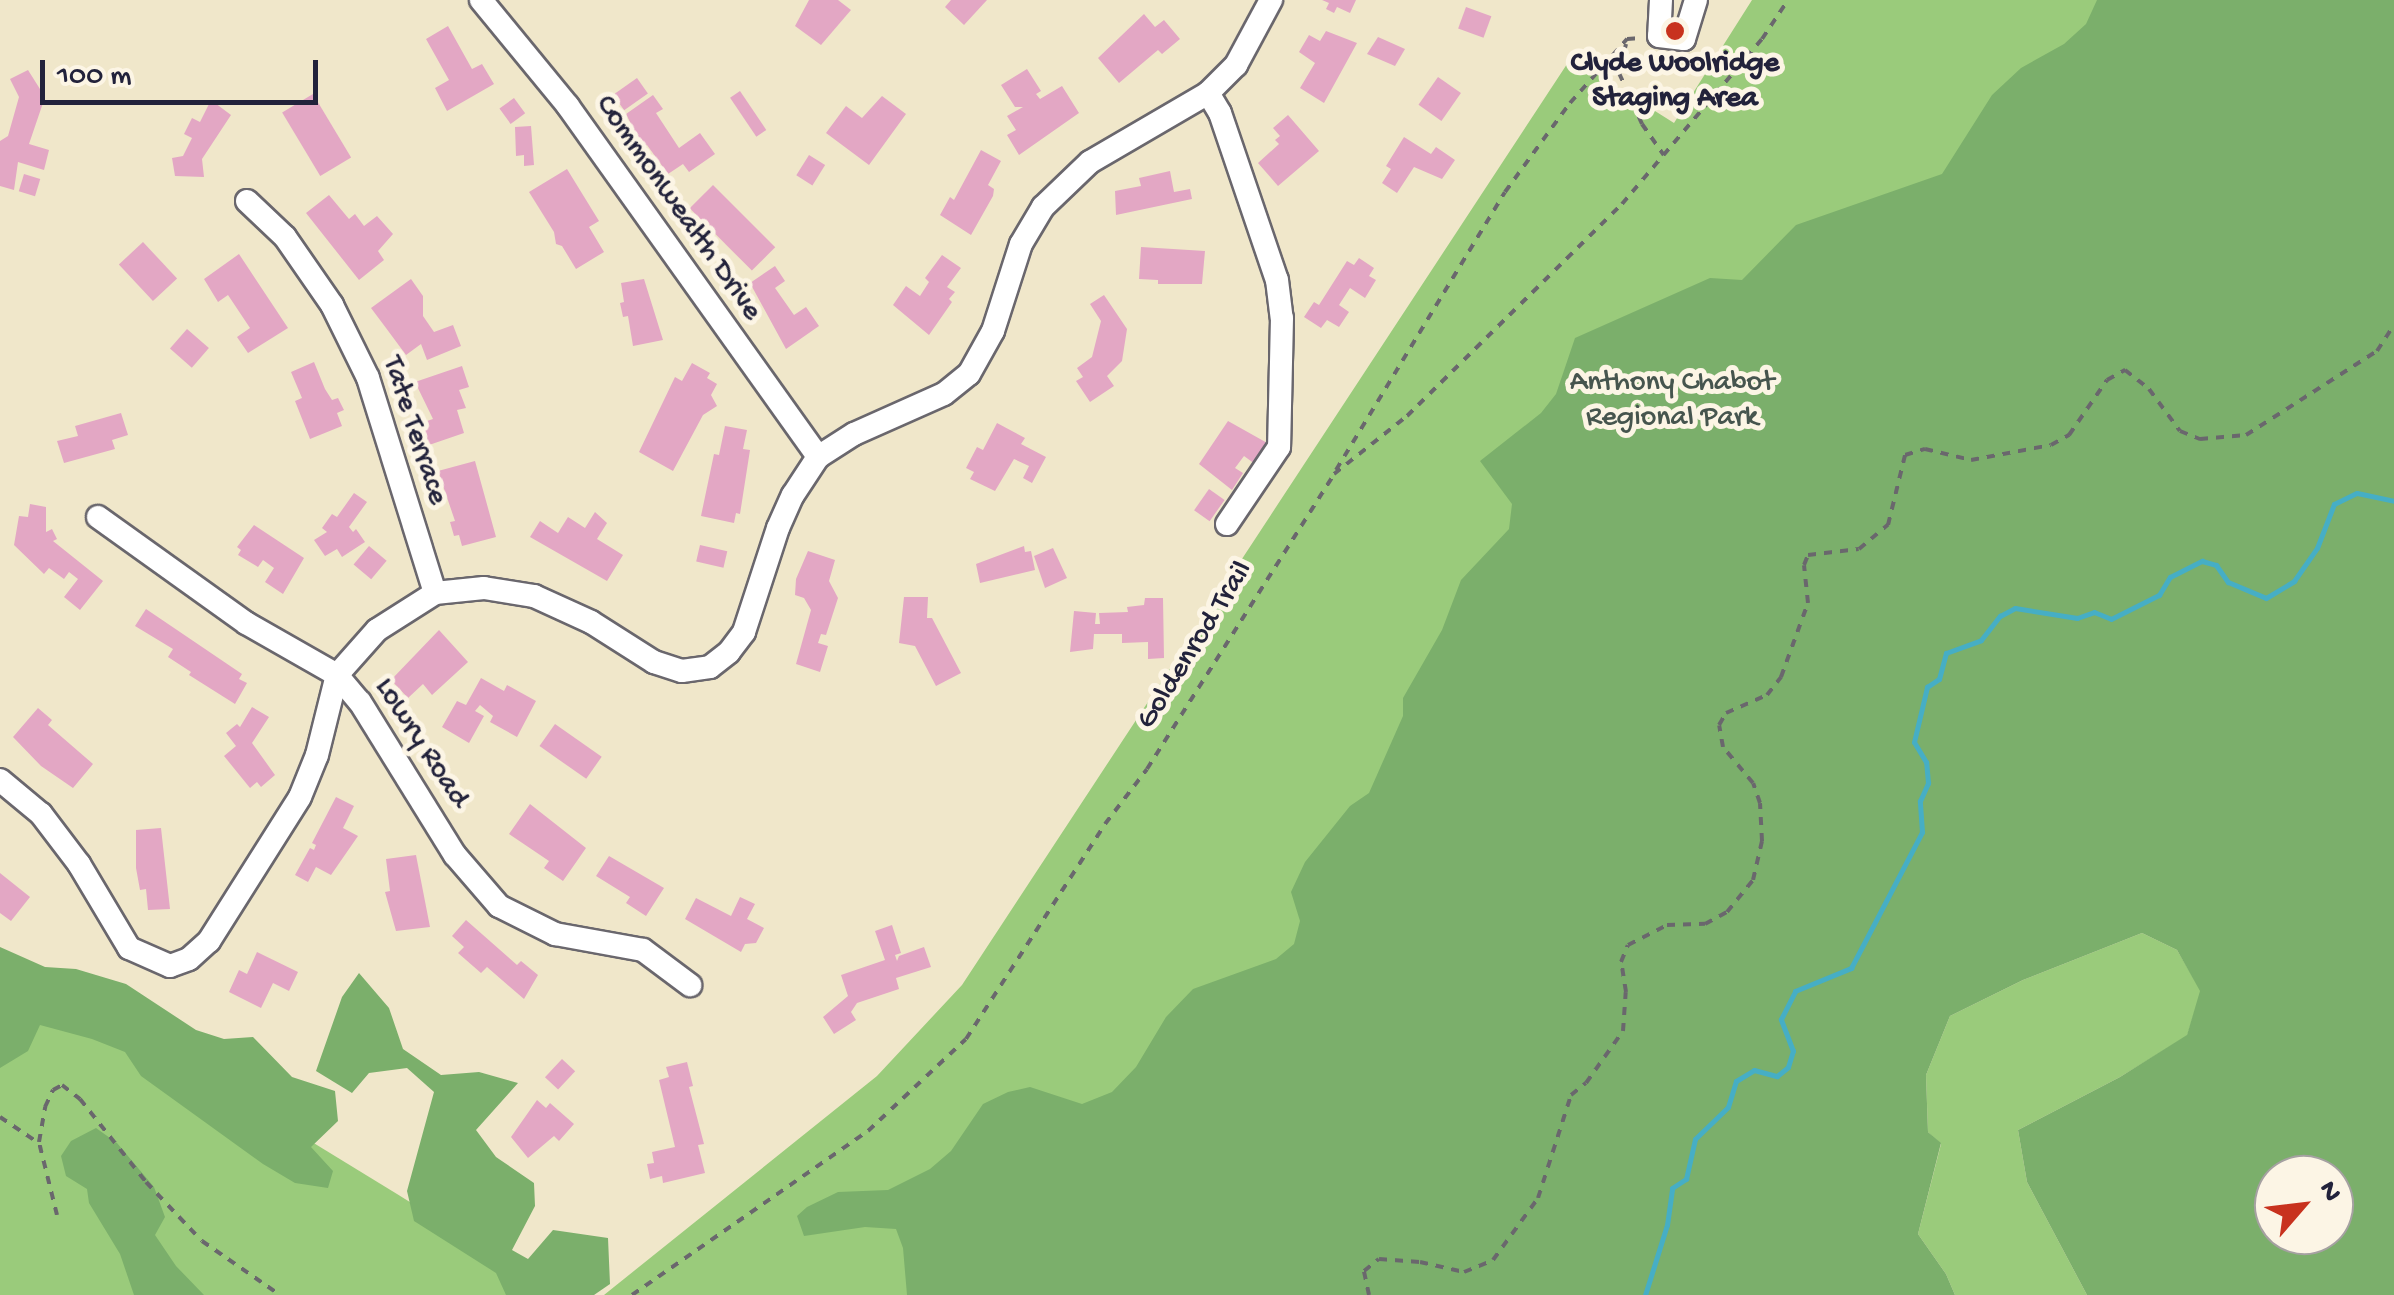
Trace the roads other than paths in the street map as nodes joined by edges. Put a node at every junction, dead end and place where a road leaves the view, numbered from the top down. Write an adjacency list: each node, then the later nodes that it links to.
1 (481, 0): 7 (street, Commonwealth Drive)
2 (1272, 0): 5 (street)
3 (1660, 0): 4 (street)
4 (1696, 0)
5 (1208, 92): 7 (street); 9 (street)
6 (247, 200): 10 (street, Tate Terrace)
7 (818, 457): 10 (street)
8 (98, 517): 11 (street, Lowry Road)
9 (1227, 524)
10 (435, 593): 11 (street)
11 (337, 675): 12 (street); 13 (street, Lowry Road)
12 (0, 780)
13 (690, 985)

